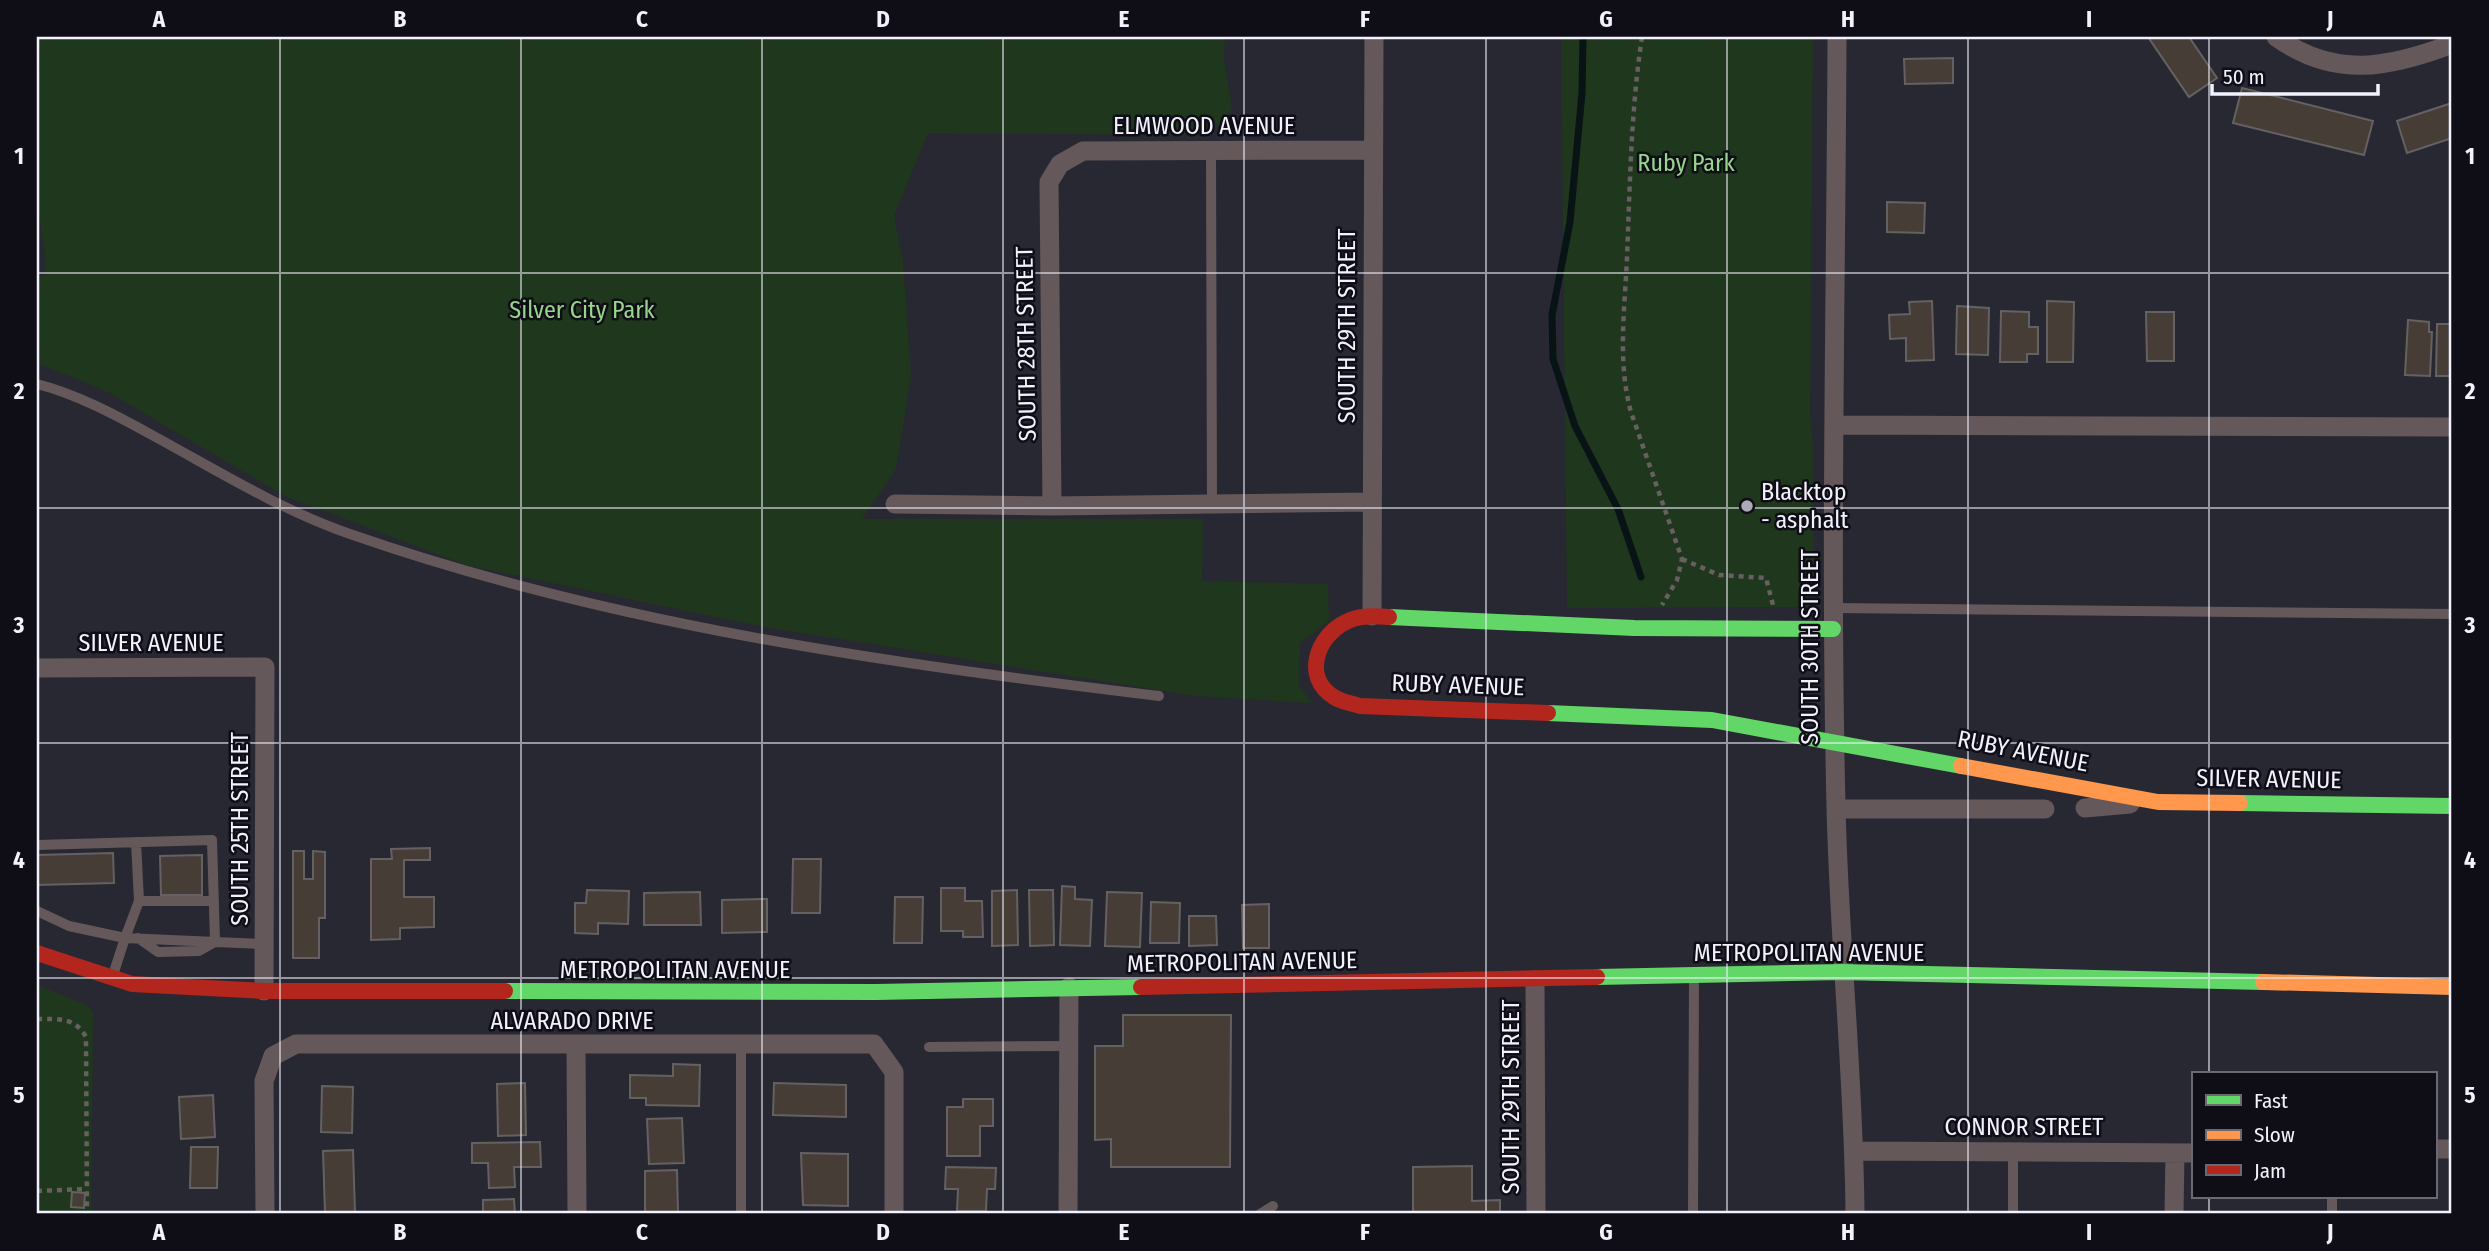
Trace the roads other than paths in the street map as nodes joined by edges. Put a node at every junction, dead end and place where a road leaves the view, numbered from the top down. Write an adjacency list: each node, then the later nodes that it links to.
1 (1374, 37): 5 (street, SOUTH 29TH STREET)
2 (1837, 37): 9 (street, SOUTH 30TH STREET)
3 (2276, 37): 4 (street)
4 (2452, 44)
5 (1373, 150): 6 (street, ELMWOOD AVENUE); 11 (street, SOUTH 29TH STREET)
6 (1211, 151): 7 (street, ELMWOOD AVENUE); 13 (lane)
7 (1049, 182): 14 (street, SOUTH 28TH STREET)
8 (37, 384): 21 (lane)
9 (1836, 425): 10 (street); 15 (street, SOUTH 30TH STREET)
10 (2452, 427)
11 (1370, 502): 13 (street); 17 (street, SOUTH 29TH STREET)
12 (895, 504): 14 (street)
13 (1212, 504): 14 (street)
14 (1052, 506)
15 (1833, 608): 16 (lane); 18 (street, SOUTH 30TH STREET)
16 (2452, 614)
17 (1372, 616): 18 (main road, RUBY AVENUE); 22 (main road, RUBY AVENUE)
18 (1833, 629): 25 (street, SOUTH 30TH STREET)
19 (265, 667): 20 (street, SILVER AVENUE); 34 (street, SOUTH 25TH STREET)
20 (37, 668)
21 (1159, 696)
22 (2158, 802): 23 (main road, SILVER AVENUE); 24 (street, SILVER AVENUE)
23 (2452, 806)
24 (2085, 808)
25 (1836, 809): 26 (street); 36 (street, SOUTH 30TH STREET)
26 (2045, 809)
27 (136, 842): 28 (lane); 29 (lane); 30 (lane)
28 (37, 845)
29 (139, 901): 30 (lane); 32 (lane)
30 (214, 901): 33 (lane)
31 (37, 911): 32 (lane)
32 (125, 938): 33 (lane); 38 (lane)
33 (215, 942): 34 (lane)
34 (264, 944): 42 (street, SOUTH 25TH STREET)
35 (37, 953): 38 (main road, METROPOLITAN AVENUE)
36 (1841, 972): 37 (main road, METROPOLITAN AVENUE); 41 (main road, METROPOLITAN AVENUE); 47 (street, SOUTH 30TH STREET)
37 (1694, 976): 39 (main road, METROPOLITAN AVENUE); 58 (lane)
38 (112, 978): 42 (main road, METROPOLITAN AVENUE)
39 (1535, 980): 40 (main road, METROPOLITAN AVENUE); 57 (street, SOUTH 29TH STREET)
40 (1069, 987): 42 (main road, METROPOLITAN AVENUE); 45 (street)
41 (2452, 987)
42 (264, 991)
43 (576, 1045): 44 (street, ALVARADO DRIVE); 51 (street, ALVARADO DRIVE); 52 (street)
44 (741, 1045): 53 (lane); 54 (street, ALVARADO DRIVE)
45 (1068, 1046): 46 (lane); 55 (street)
46 (929, 1047)
47 (1854, 1151): 48 (street, CONNOR STREET); 59 (street, SOUTH 30TH STREET)
48 (2013, 1152): 49 (street, CONNOR STREET); 60 (lane)
49 (2184, 1153): 61 (street)
50 (1273, 1206): 56 (lane)
51 (265, 1214)
52 (577, 1214)
53 (741, 1214)
54 (894, 1214)
55 (1068, 1214)
56 (1260, 1214)
57 (1536, 1214)
58 (1693, 1214)
59 (1855, 1214)
60 (2013, 1214)
61 (2174, 1214)

